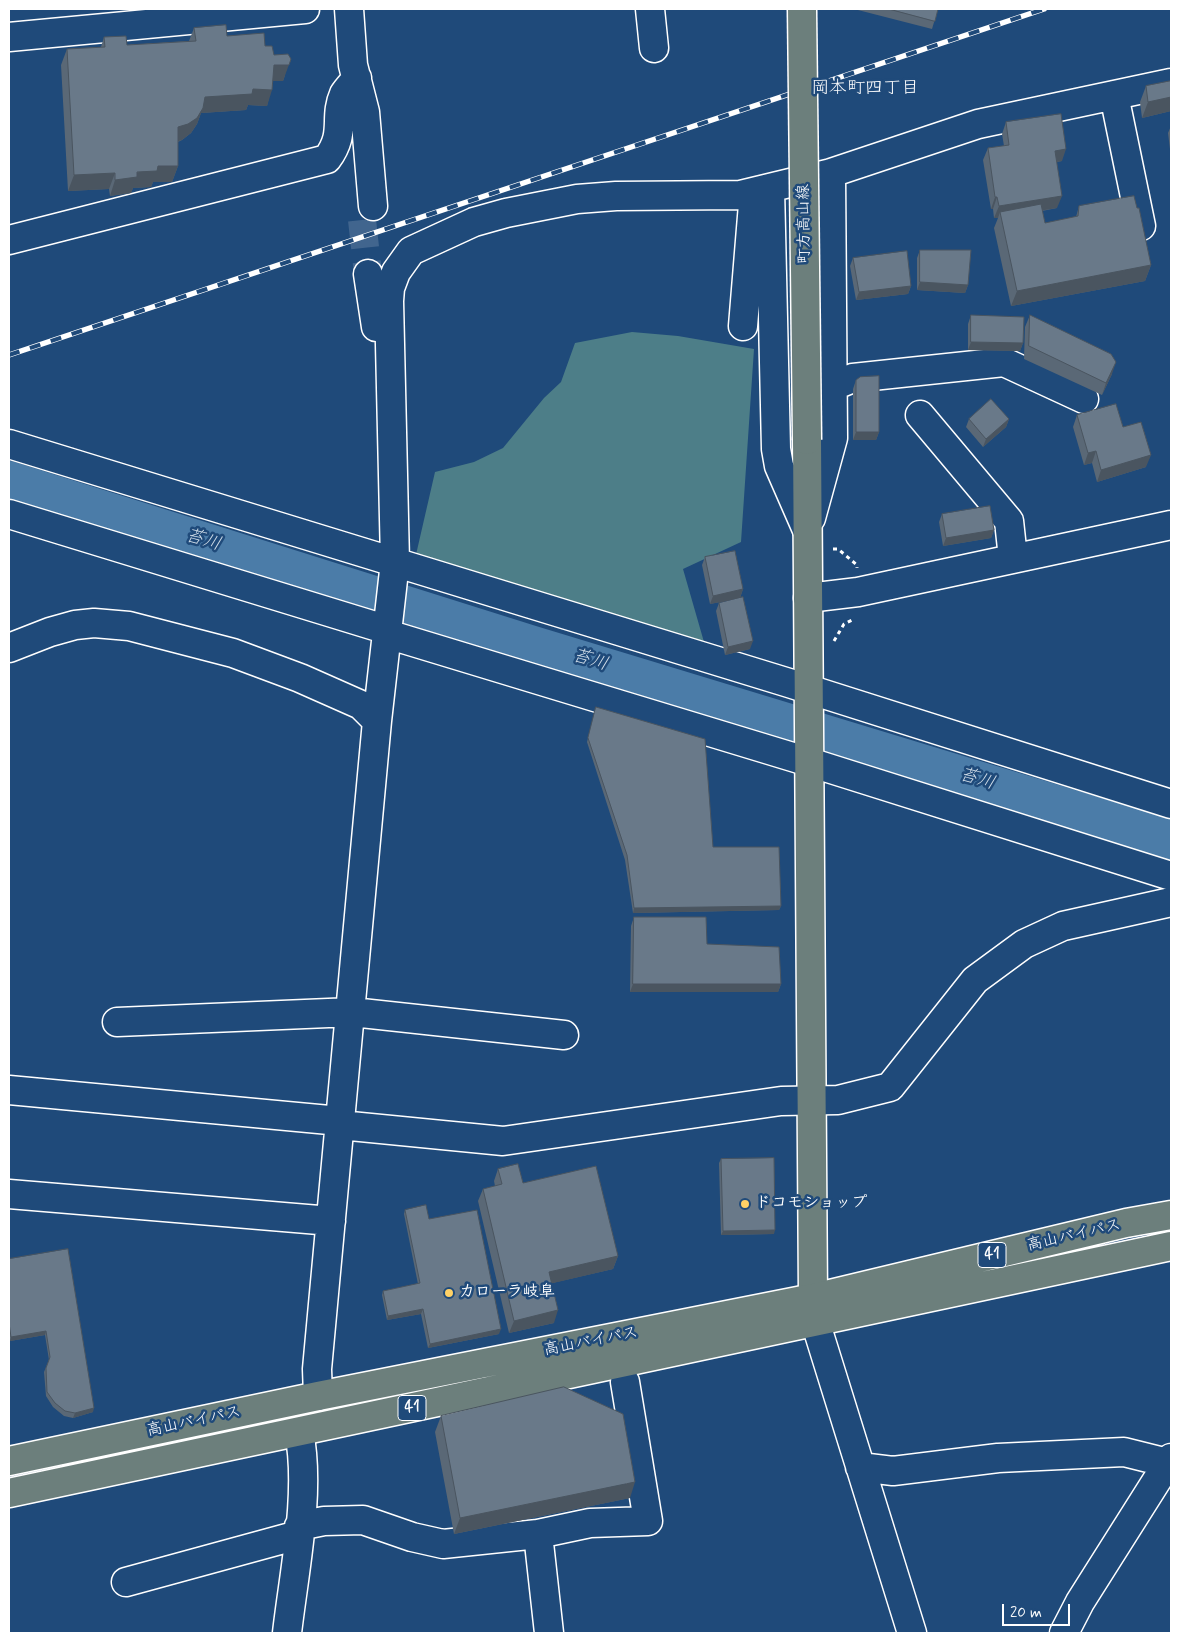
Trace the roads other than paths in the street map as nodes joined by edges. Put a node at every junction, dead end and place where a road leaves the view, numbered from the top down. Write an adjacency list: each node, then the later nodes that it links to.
1 (305, 9): 5 (street)
2 (349, 9): 8 (street)
3 (650, 9): 7 (street)
4 (802, 9): 25 (main road, 町方高山線, bridge)
5 (100, 18): 6 (street)
6 (9, 37)
7 (654, 48)
8 (353, 83): 13 (street); 15 (street)
9 (1171, 83): 10 (street)
10 (1114, 95): 11 (street); 14 (street)
11 (830, 172): 12 (street); 18 (street)
12 (762, 190): 17 (street); 19 (street); 25 (street)
13 (368, 213)
14 (1141, 226)
15 (9, 240)
16 (368, 274): 19 (street)
17 (742, 326)
18 (833, 386): 20 (street); 25 (street)
19 (391, 395): 27 (street)
20 (1084, 399)
21 (920, 415): 26 (street)
22 (9, 444): 27 (street)
23 (9, 514): 29 (street)
24 (1171, 525): 26 (street)
25 (807, 530): 28 (main road, 町方高山線)
26 (1013, 558): 28 (street)
27 (394, 566): 29 (street); 31 (street)
28 (808, 598): 31 (main road, 町方高山線)
29 (388, 629): 32 (street); 33 (street)
30 (9, 648): 32 (street)
31 (808, 694): 33 (main road); 34 (street)
32 (377, 720): 37 (street)
33 (809, 760): 35 (street); 41 (main road)
34 (1171, 804)
35 (1171, 876)
36 (1171, 902): 41 (street)
37 (352, 1012): 38 (street); 39 (street); 42 (street)
38 (118, 1022)
39 (564, 1035)
40 (9, 1090): 42 (street)
41 (812, 1102): 42 (street); 47 (main road)
42 (340, 1123): 45 (street)
43 (9, 1194): 45 (street)
44 (1171, 1215): 47 (main road, 高山バイパス / 41)
45 (331, 1221): 49 (street)
46 (1171, 1246): 47 (main road, 高山バイパス / 41)
47 (814, 1310): 49 (main road, 高山バイパス / 41); 50 (main road, 高山バイパス / 41); 53 (street)
48 (625, 1382): 56 (street)
49 (318, 1396): 52 (main road, 高山バイパス / 41)
50 (299, 1432): 54 (main road, 高山バイパス / 41); 55 (street)
51 (1170, 1460): 53 (street); 61 (street)
52 (9, 1461)
53 (860, 1467): 60 (street)
54 (9, 1494)
55 (299, 1530): 56 (street); 57 (street); 58 (street)
56 (538, 1534): 59 (street)
57 (126, 1582)
58 (287, 1633)
59 (549, 1633)
60 (912, 1633)
61 (1064, 1633)

